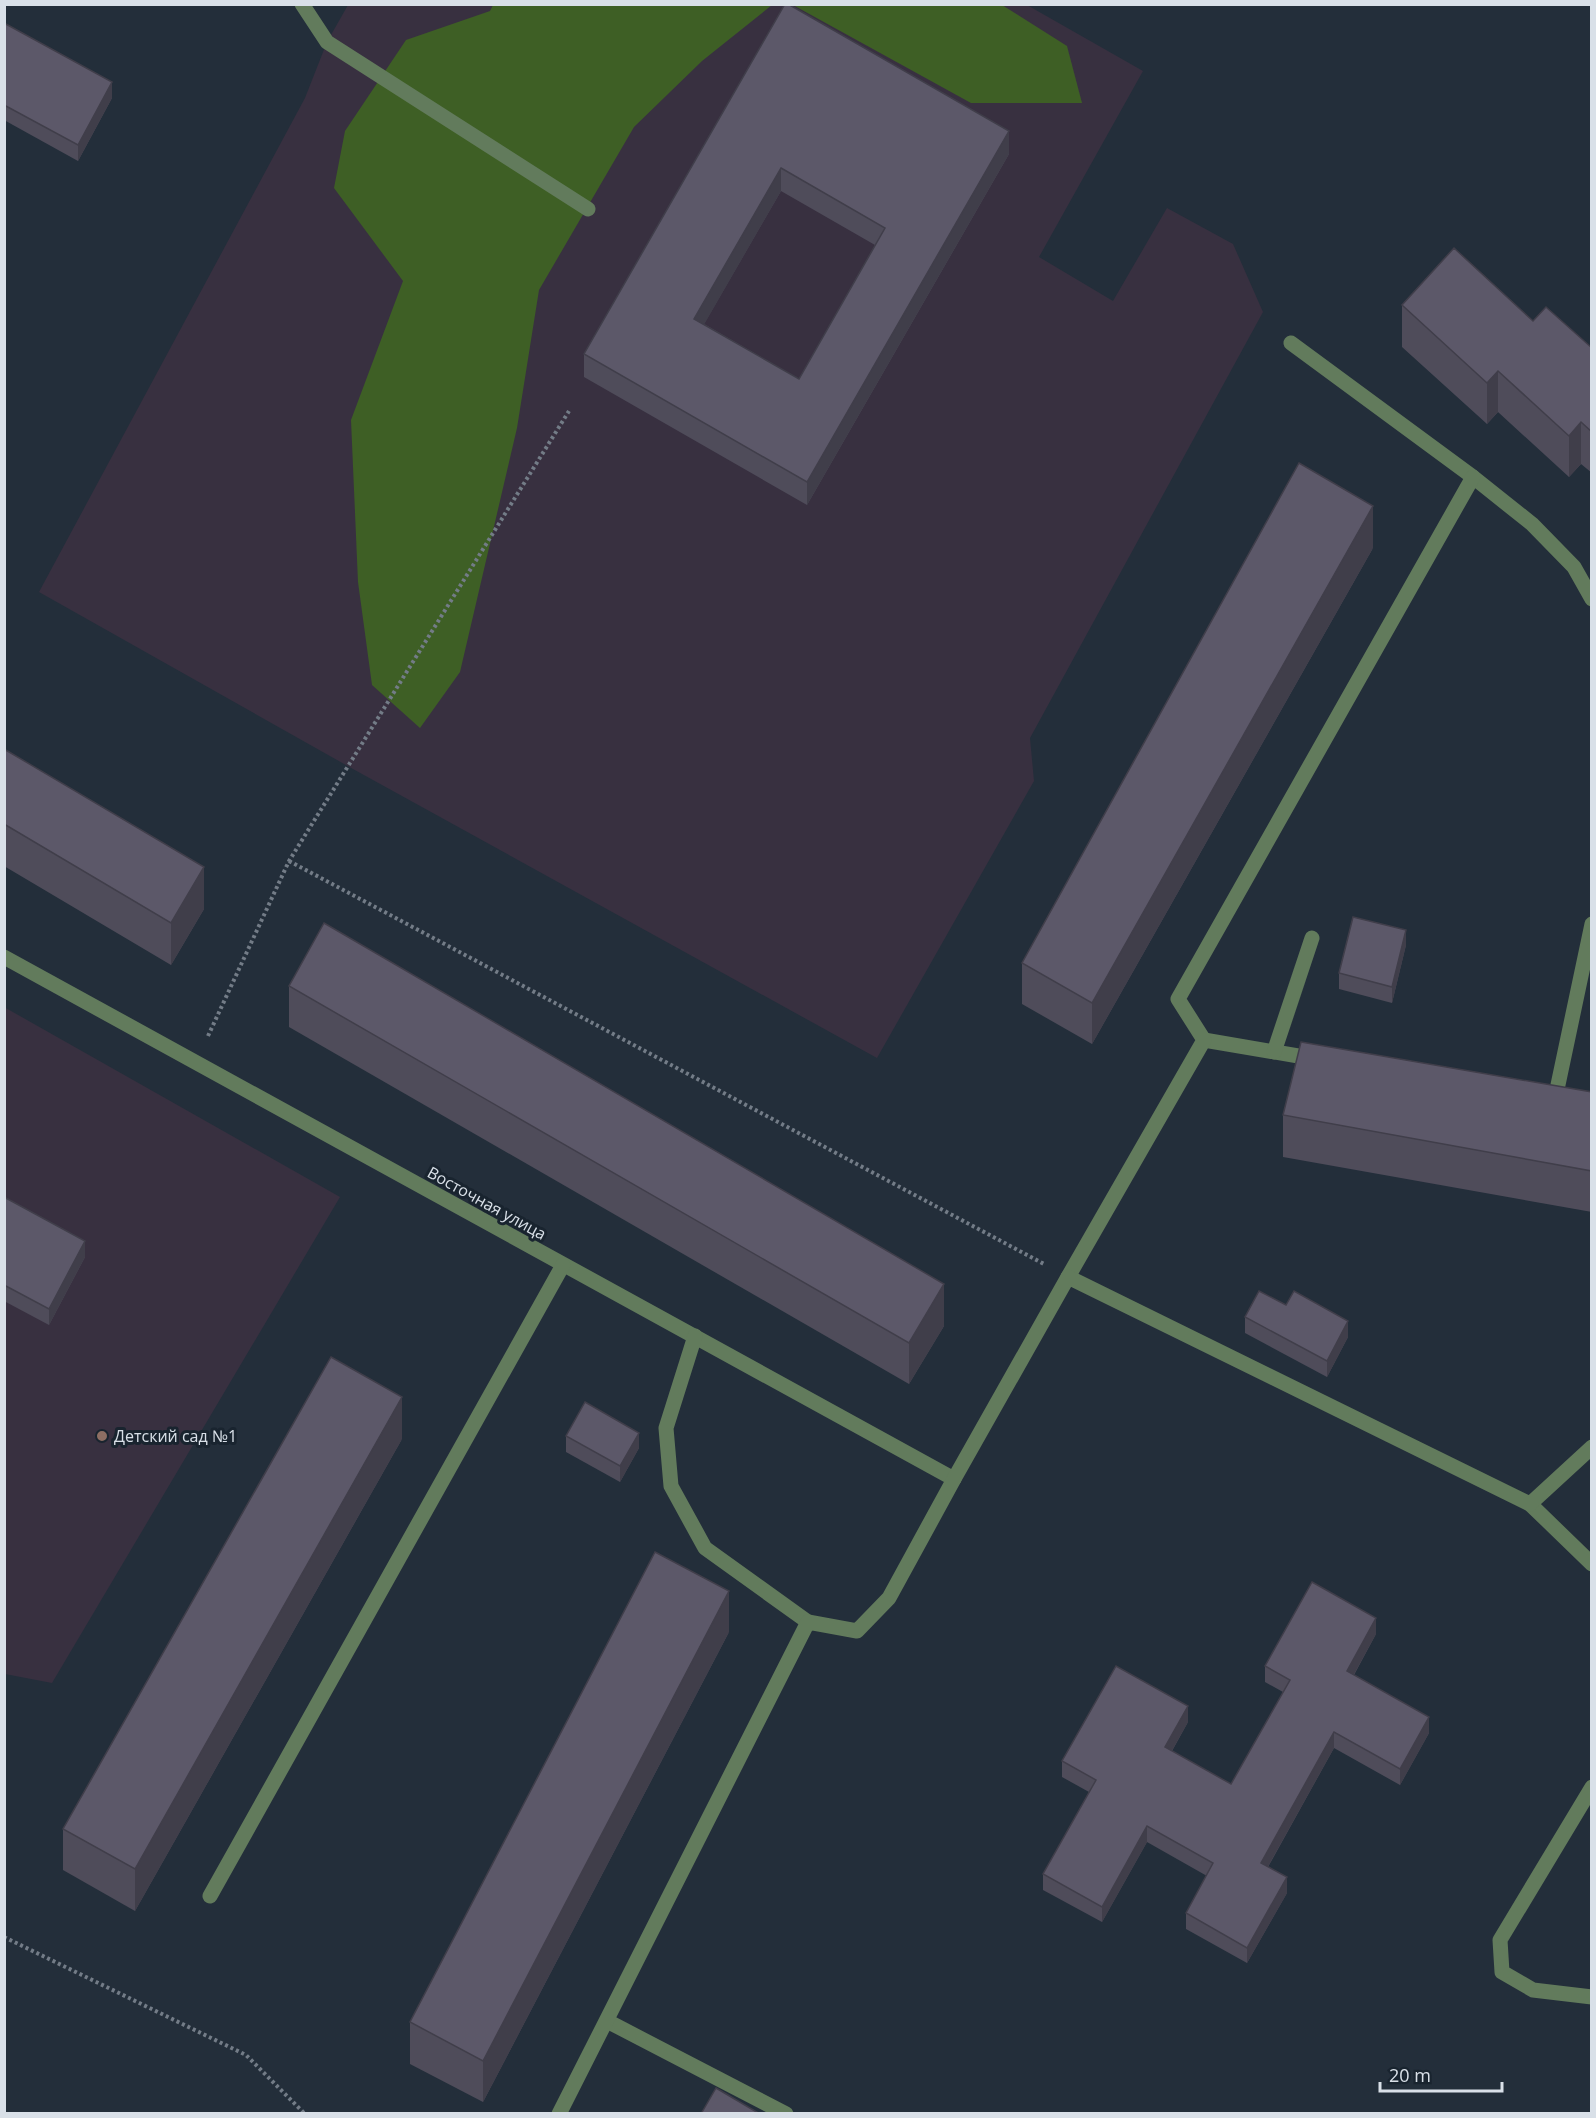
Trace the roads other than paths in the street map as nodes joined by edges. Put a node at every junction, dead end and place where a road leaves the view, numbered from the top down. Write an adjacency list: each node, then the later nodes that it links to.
1 (302, 4): 2 (street)
2 (588, 209)
3 (1291, 343): 4 (street)
4 (1473, 477): 5 (street); 9 (street)
5 (1592, 599)
6 (1592, 924): 12 (street)
7 (1312, 938): 10 (street)
8 (4, 957): 13 (street, Восточная улица)
9 (1204, 1040): 10 (street); 14 (street)
10 (1274, 1052): 11 (street)
11 (1332, 1062)
12 (1532, 1095)
13 (563, 1265): 15 (street, Восточная улица); 22 (street)
14 (1068, 1277): 17 (street); 18 (street)
15 (695, 1336): 17 (street, Восточная улица); 20 (street)
16 (1592, 1447): 18 (street)
17 (954, 1479): 20 (street)
18 (1530, 1504): 19 (street)
19 (1592, 1564)
20 (808, 1622): 24 (street)
21 (1592, 1787): 23 (street)
22 (210, 1896)
23 (1592, 1997)
24 (607, 2021): 25 (street); 26 (street)
25 (559, 2114)
26 (786, 2114)

